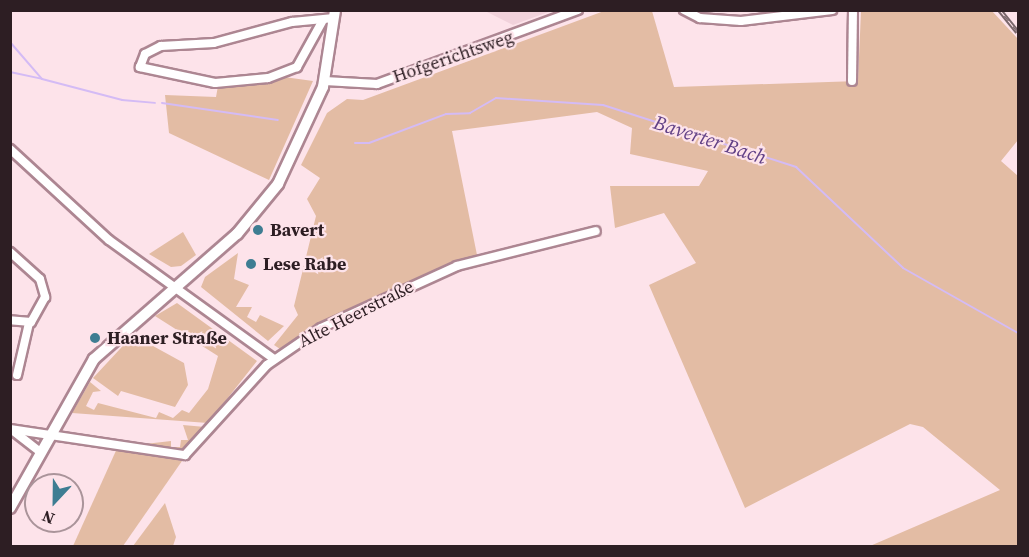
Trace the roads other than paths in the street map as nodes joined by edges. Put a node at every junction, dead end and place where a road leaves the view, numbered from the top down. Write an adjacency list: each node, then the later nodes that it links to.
1 (578, 10): 6 (street, Hofgerichtsweg)
2 (684, 10): 3 (street)
3 (832, 10)
4 (853, 10): 7 (street)
5 (331, 16): 5 (street); 6 (main road)
6 (325, 81): 11 (main road)
7 (852, 81)
8 (10, 149): 11 (street)
9 (596, 231): 14 (street, Alte Heerstraße)
10 (10, 252): 13 (street)
11 (175, 287): 14 (street); 17 (main road)
12 (10, 320): 13 (street)
13 (29, 323): 15 (street)
14 (274, 359): 17 (street, Alte Heerstraße)
15 (17, 375)
16 (10, 429): 17 (street, Alte Heerstraße); 18 (street)
17 (48, 436): 18 (main road)
18 (39, 451): 19 (main road)
19 (10, 508)

